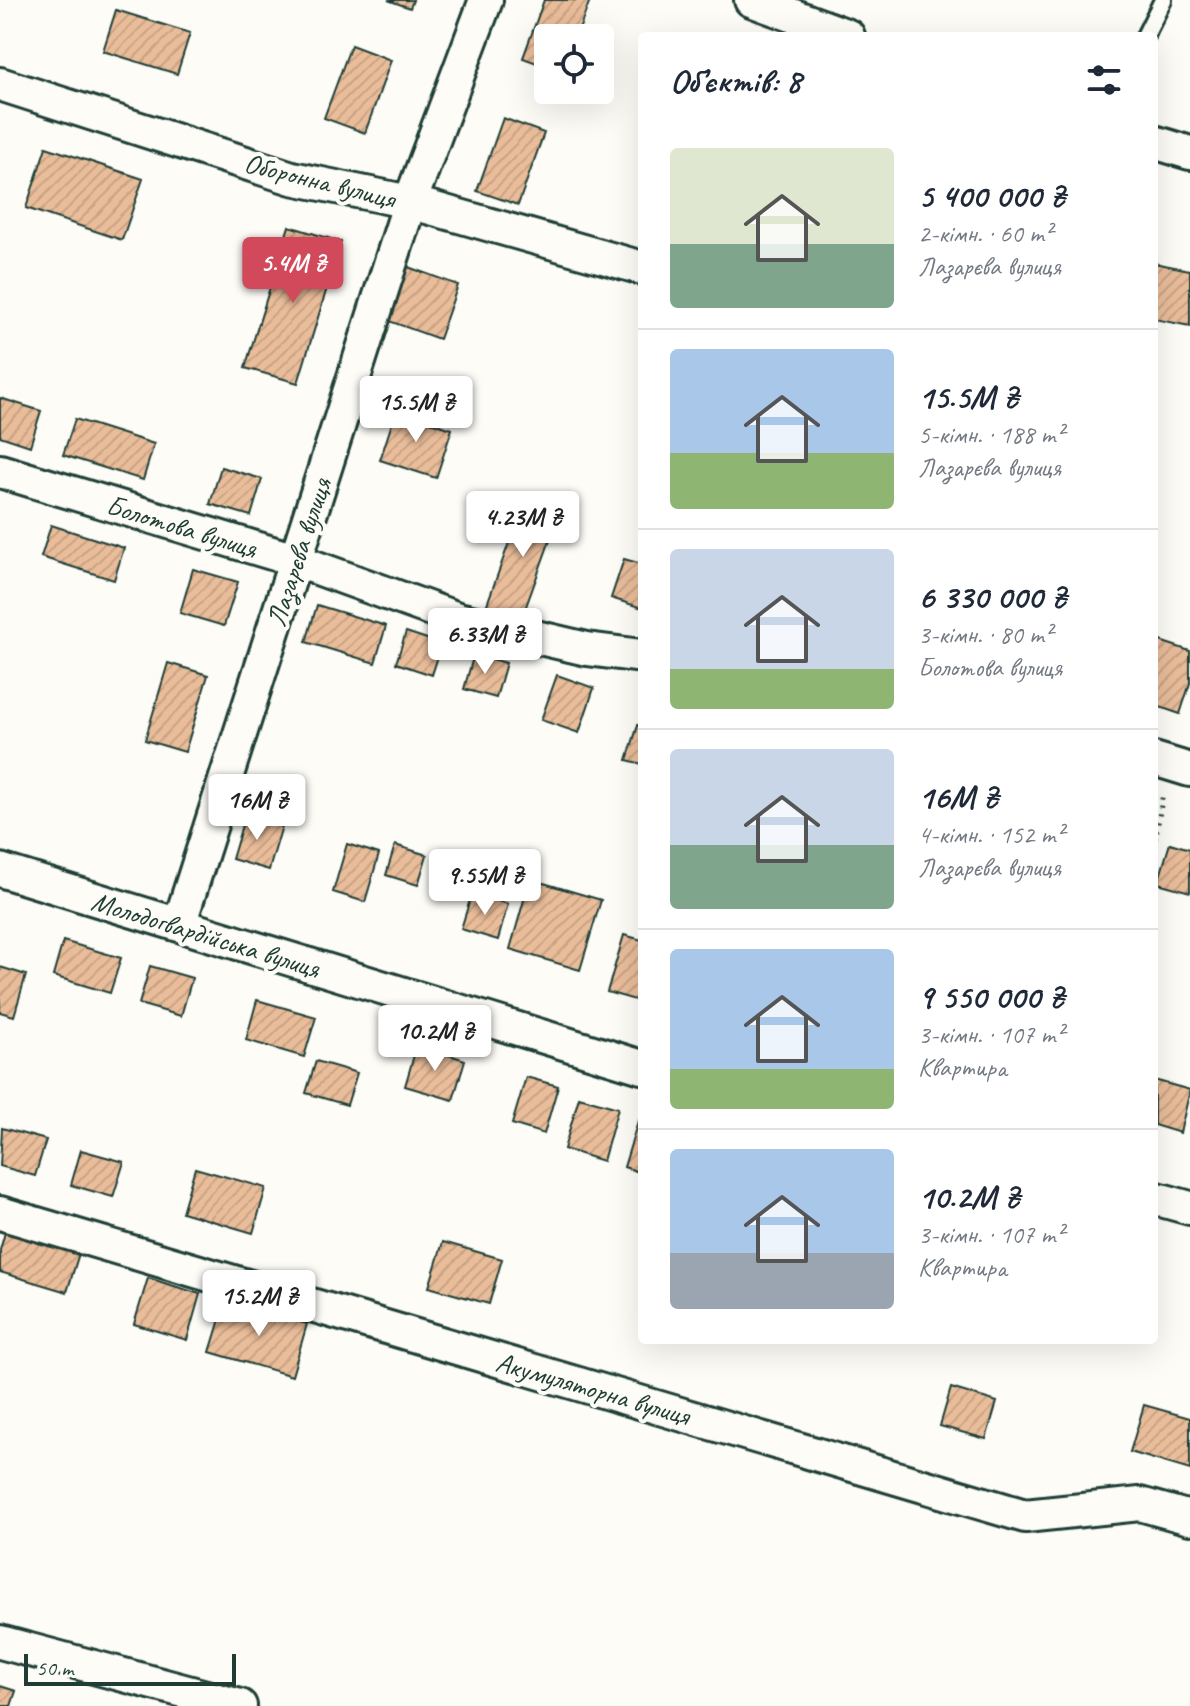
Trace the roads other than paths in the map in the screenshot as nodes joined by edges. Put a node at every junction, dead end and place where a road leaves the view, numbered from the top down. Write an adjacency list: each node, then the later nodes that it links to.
1 (486, 0): 9 (street, Лазарєва вулиця)
2 (751, 0): 4 (street)
3 (1163, 0): 5 (lane)
4 (837, 32)
5 (1147, 32)
6 (0, 84): 9 (street, Оборонна вулиця)
7 (1158, 143): 8 (street)
8 (1190, 153)
9 (410, 202): 10 (street, Оборонна вулиця); 12 (street, Лазарєва вулиця)
10 (638, 267)
11 (0, 471): 12 (street, Болотова вулиця)
12 (295, 560): 13 (street, Болотова вулиця); 15 (street, Лазарєва вулиця)
13 (638, 655)
14 (0, 870): 15 (street, Молодогвардійська вулиця)
15 (179, 925): 16 (street, Молодогвардійська вулиця)
16 (638, 1066)
17 (1158, 1199): 18 (street)
18 (1190, 1208)
19 (0, 1213): 20 (street, Акумуляторна вулиця)
20 (1190, 1518)
21 (0, 1642): 22 (street)
22 (240, 1706)

